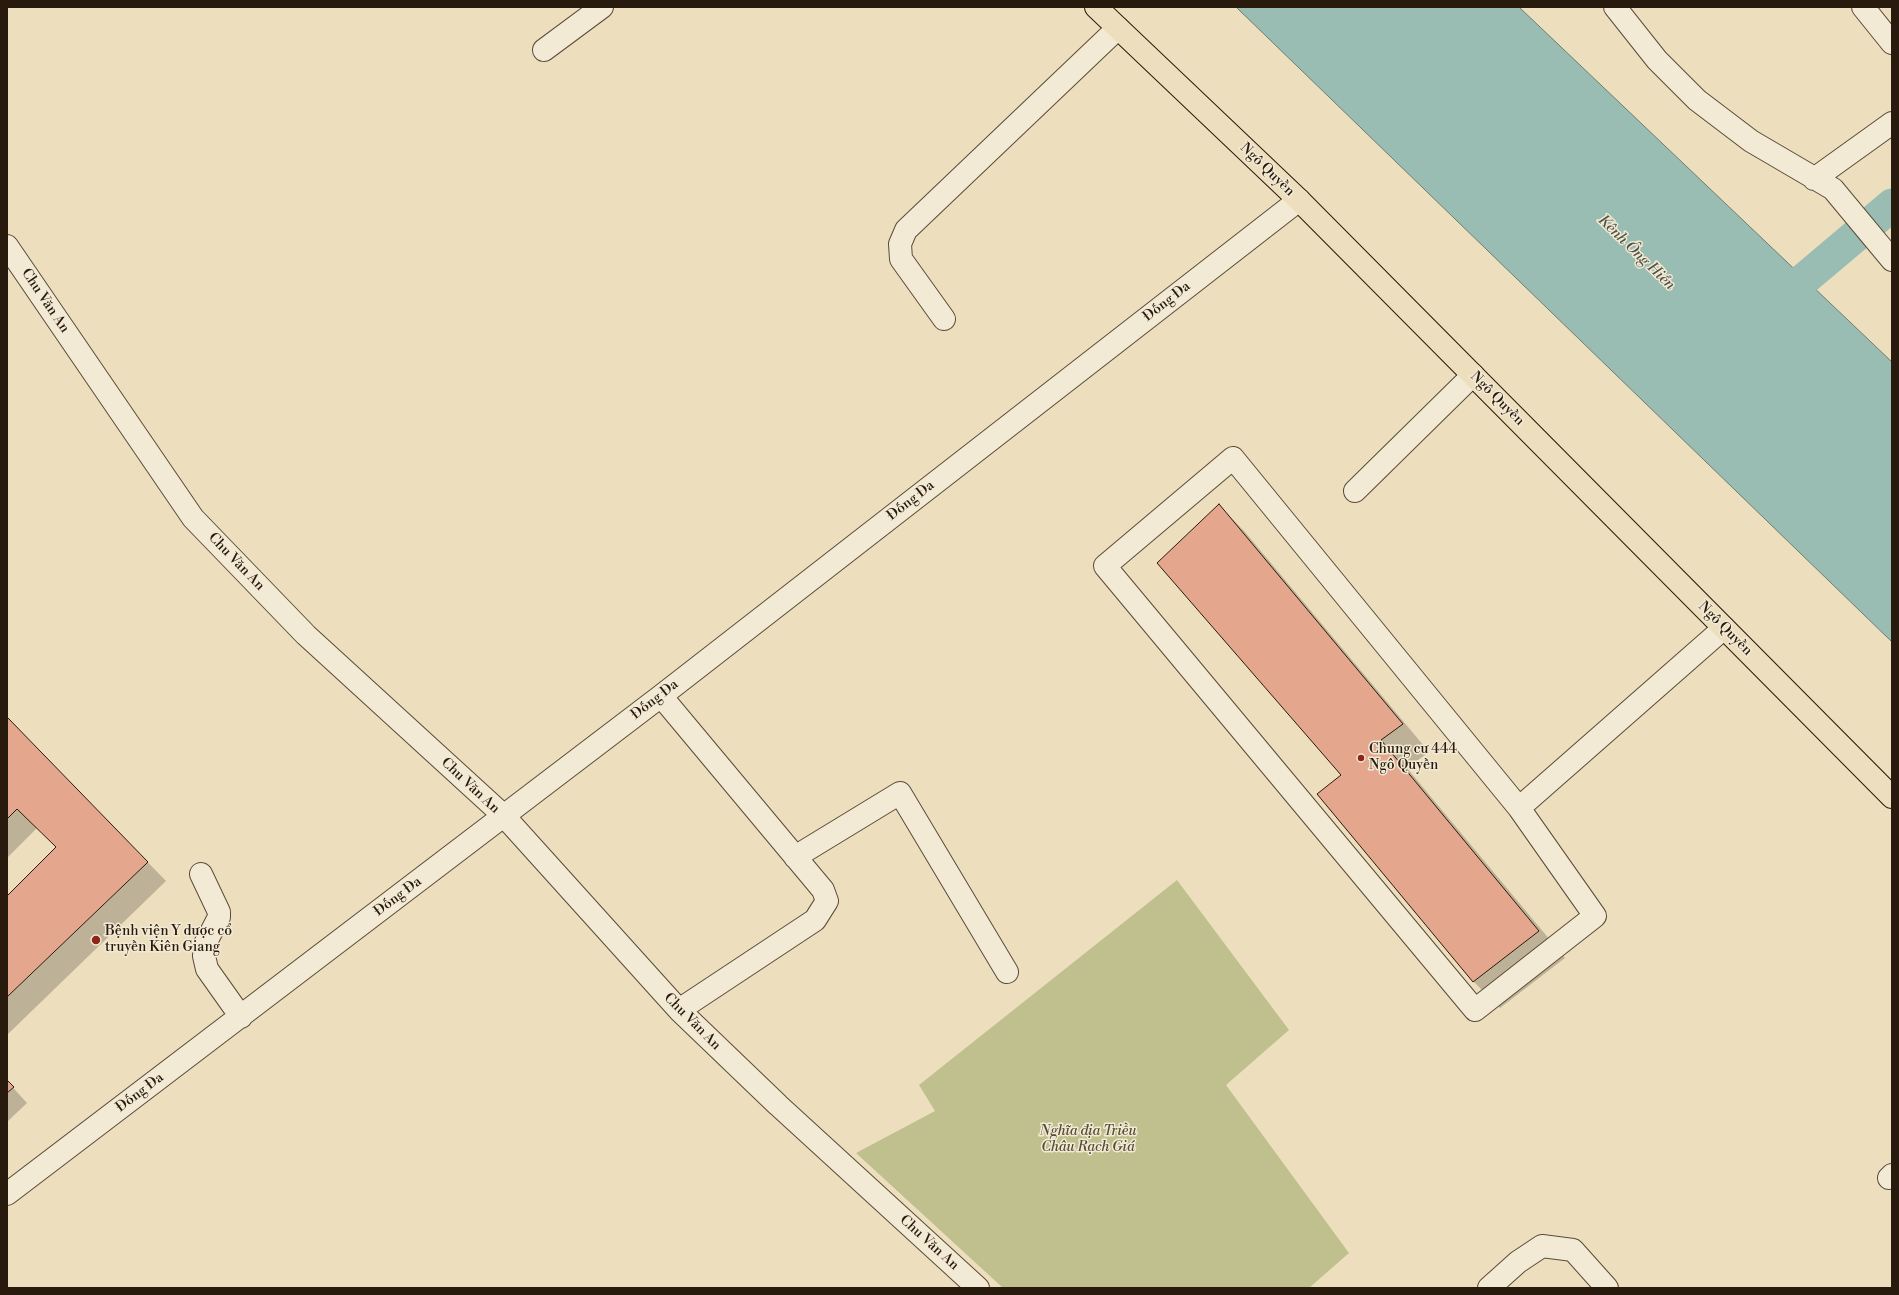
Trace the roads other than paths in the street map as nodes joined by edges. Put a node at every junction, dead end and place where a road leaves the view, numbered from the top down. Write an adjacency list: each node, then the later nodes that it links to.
1 (602, 7): 7 (street)
2 (1096, 7): 5 (main road, Ngô Quyền)
3 (1615, 7): 9 (street)
4 (1863, 7): 6 (street)
5 (1118, 28): 10 (main road, Ngô Quyền); 13 (street)
6 (1892, 43)
7 (544, 50)
8 (1892, 122): 9 (street)
9 (1814, 179): 12 (street)
10 (1299, 200): 14 (main road, Ngô Quyền); 17 (street, Đống Đa)
11 (7, 246): 20 (street, Chu Văn An)
12 (1892, 260)
13 (944, 319)
14 (1473, 375): 15 (street); 16 (main road, Ngô Quyền)
15 (1355, 491)
16 (1724, 628): 18 (main road, Ngô Quyền); 19 (street)
17 (661, 696): 20 (street, Đống Đa); 21 (street)
18 (1892, 797)
19 (1519, 808): 19 (street)
20 (504, 816): 24 (street, Chu Văn An); 25 (street, Đống Đa)
21 (795, 857): 23 (street); 24 (street)
22 (201, 874): 25 (street)
23 (1007, 972)
24 (679, 1010): 27 (street, Chu Văn An)
25 (241, 1017): 26 (street, Đống Đa)
26 (7, 1194)
27 (978, 1288)
28 (1489, 1288): 29 (street)
29 (1607, 1288)

